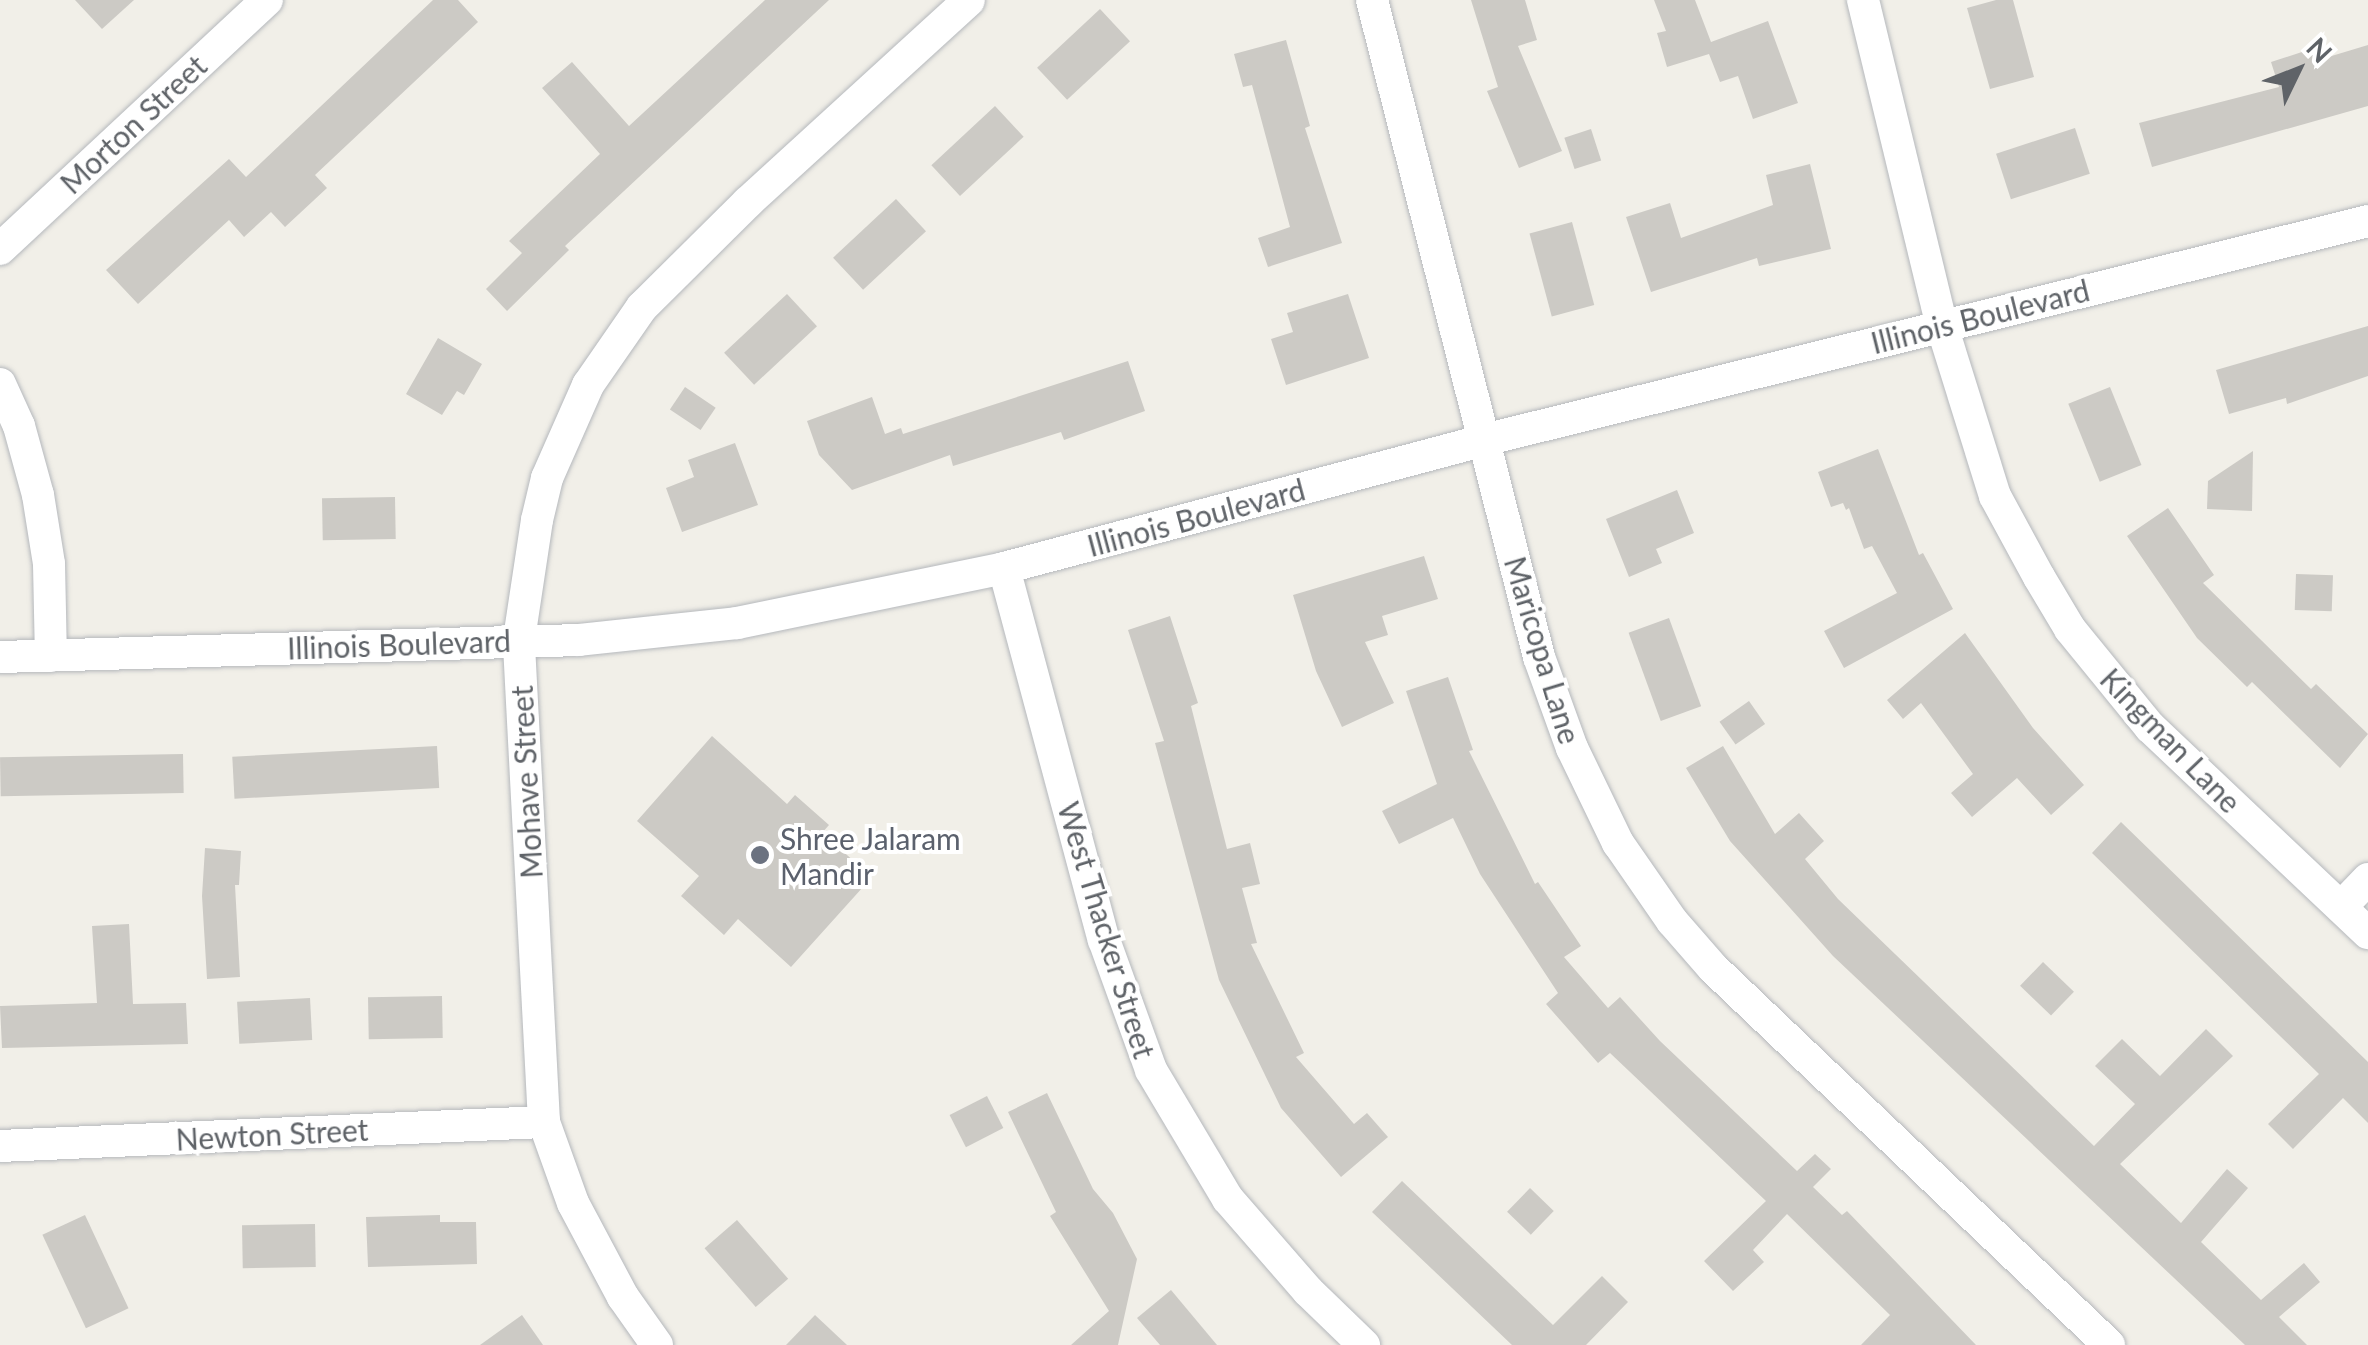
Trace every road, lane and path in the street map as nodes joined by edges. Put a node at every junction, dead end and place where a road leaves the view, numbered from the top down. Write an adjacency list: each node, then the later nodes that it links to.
1 (266, 0): 6 (street, Morton Street)
2 (969, 0): 11 (street, Mohave Street)
3 (1372, 0): 9 (street, Maricopa Lane)
4 (1863, 0): 7 (street, Kingman Lane)
5 (2368, 221): 7 (street, Illinois Boulevard)
6 (0, 248)
7 (1942, 326): 9 (street, Illinois Boulevard); 15 (street, Kingman Lane)
8 (0, 384): 12 (street)
9 (1484, 440): 10 (street, Illinois Boulevard); 21 (street, Maricopa Lane)
10 (1004, 568): 11 (street, Illinois Boulevard); 20 (street, West Thacker Street)
11 (519, 639): 12 (street, Illinois Boulevard); 17 (street, Mohave Street)
12 (51, 656): 13 (street, Illinois Boulevard)
13 (0, 657)
14 (2368, 879): 15 (street)
15 (2341, 907): 16 (street, Kingman Lane)
16 (2368, 933)
17 (544, 1122): 18 (street, Newton Street); 19 (street, Mohave Street)
18 (0, 1146)
19 (657, 1345)
20 (1364, 1345)
21 (2109, 1345)

